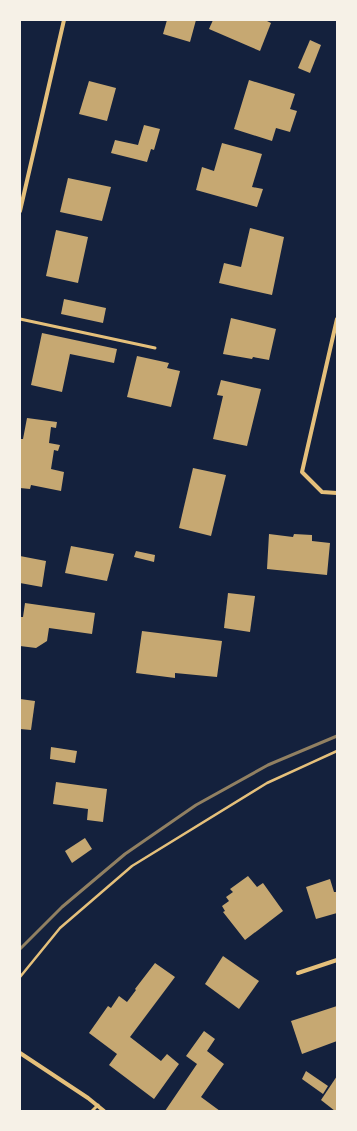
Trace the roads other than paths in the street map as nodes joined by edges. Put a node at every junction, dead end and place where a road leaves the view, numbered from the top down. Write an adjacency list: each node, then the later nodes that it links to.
1 (64, 20): 2 (street)
2 (20, 212)
3 (20, 319): 5 (lane)
4 (337, 319): 6 (street)
5 (155, 348)
6 (337, 493)
7 (337, 960): 8 (street)
8 (298, 973)
9 (20, 1053): 10 (street)
10 (98, 1105): 11 (lane); 12 (street)
11 (92, 1111)
12 (104, 1111)

